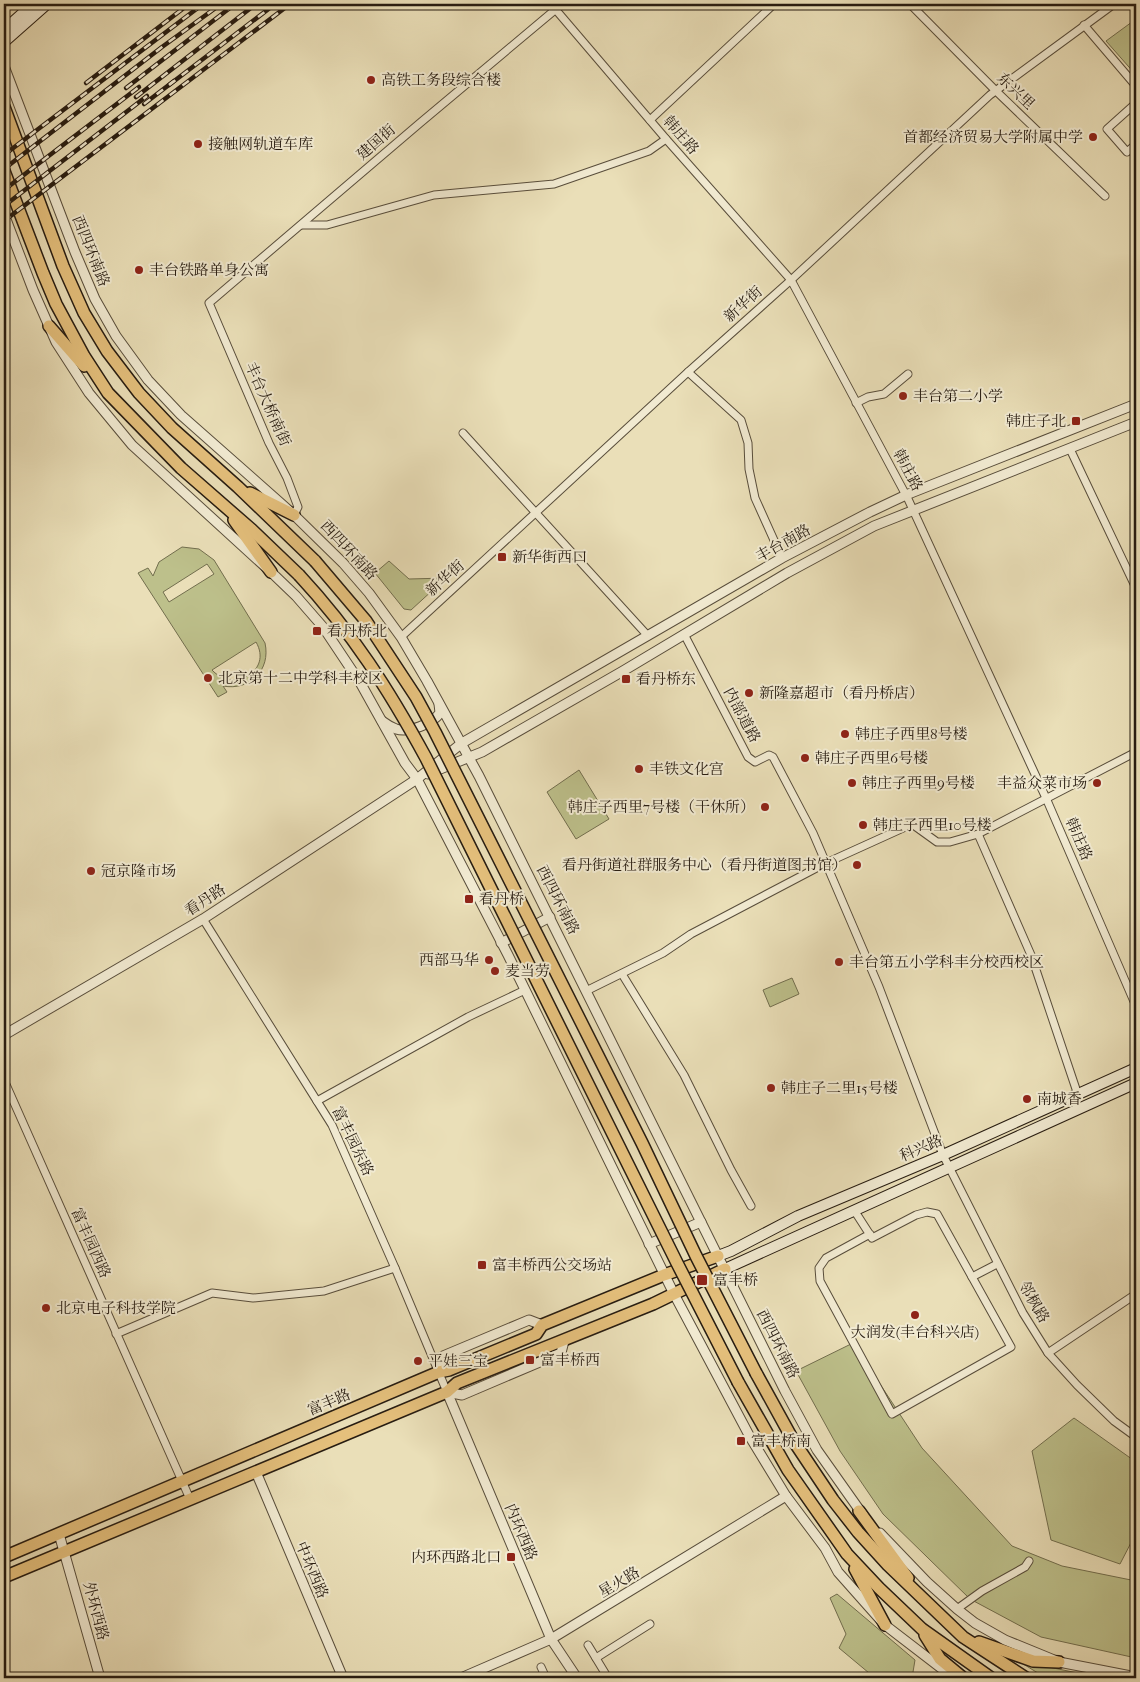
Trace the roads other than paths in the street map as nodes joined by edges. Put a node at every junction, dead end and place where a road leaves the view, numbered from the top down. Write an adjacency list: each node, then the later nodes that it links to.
1 (562, 4): 6 (street, 建国街)
2 (774, 4): 16 (street)
3 (910, 4): 13 (street, 东兴里)
4 (1114, 4): 7 (street, 新华街)
5 (39, 5): 8 (main road)
6 (556, 10): 16 (street, 韩庄路); 22 (street, 建国街)
7 (1084, 25): 12 (street); 13 (street, 新华街)
8 (15, 26): 9 (main road); 10 (main road)
9 (4, 30)
10 (4, 42)
11 (4, 66): 39 (street, 西四环南路)
12 (1136, 86)
13 (996, 90): 20 (street, 东兴里); 23 (street, 新华街)
14 (1136, 103): 18 (street)
15 (4, 108): 34 (main road, 西四环南路)
16 (650, 120): 17 (street, 韩庄路)
17 (666, 139): 22 (street); 23 (street, 韩庄路)
18 (1136, 144)
19 (4, 171): 28 (main road)
20 (1105, 196)
21 (4, 214): 25 (street)
22 (302, 225): 24 (street, 建国街)
23 (792, 280): 26 (street, 新华街); 29 (street, 韩庄路)
24 (209, 303): 39 (street, 丰台大桥南街)
25 (49, 326): 28 (main road); 41 (street)
26 (688, 372): 38 (street, 新华街); 40 (street)
27 (908, 374): 29 (street)
28 (108, 393): 36 (main road)
29 (856, 403): 35 (street, 韩庄路)
30 (1136, 404): 35 (street, 丰台南路)
31 (1136, 422): 33 (street, 丰台南路)
32 (463, 433): 38 (street)
33 (1070, 449): 37 (street, 丰台南路); 42 (street)
34 (238, 486): 39 (main road); 99 (main road, 西四环南路, bridge)
35 (906, 495): 37 (street, 韩庄路); 40 (street, 丰台南路)
36 (223, 504): 41 (main road); 95 (main road, bridge)
37 (912, 509): 43 (street, 丰台南路); 52 (street, 韩庄路)
38 (536, 514): 44 (street); 45 (street, 新华街)
39 (294, 515): 45 (street, 西四环南路)
40 (782, 558): 44 (street, 丰台南路)
41 (271, 572): 47 (street)
42 (1136, 588)
43 (684, 634): 50 (street, 丰台南路); 54 (street, 内部道路)
44 (648, 636): 48 (street, 丰台南路)
45 (401, 637): 46 (street, 西四环南路)
46 (437, 698): 47 (street); 48 (street, 西四环南路)
47 (382, 720): 51 (street)
48 (462, 743): 50 (street, 西四环南路); 51 (street, 丰台南路)
49 (1136, 752): 52 (street)
50 (470, 758): 51 (street, 丰台南路); 55 (street, 西四环南路)
51 (416, 779): 56 (street, 看丹路); 57 (street)
52 (1046, 798): 53 (street); 61 (street, 韩庄路)
53 (978, 834): 54 (street); 66 (street)
54 (826, 863): 58 (street); 68 (street, 邻枫路)
55 (550, 918): 57 (street); 60 (street, 西四环南路)
56 (203, 919): 62 (street, 看丹路); 67 (street, 富丰园东路)
57 (501, 942): 59 (street)
58 (622, 974): 60 (street); 70 (street)
59 (525, 990): 67 (street); 74 (street)
60 (586, 991): 72 (street, 西四环南路)
61 (1136, 1006)
62 (4, 1035)
63 (1136, 1068): 66 (main road, 科兴路)
64 (4, 1080): 83 (street, 富丰园西路)
65 (1136, 1083): 69 (main road, 科兴路)
66 (1078, 1095): 68 (main road, 科兴路)
67 (318, 1101): 77 (street, 富丰园东路)
68 (943, 1155): 69 (street, 邻枫路); 75 (main road, 科兴路)
69 (950, 1168): 71 (main road, 科兴路); 76 (street, 邻枫路)
70 (751, 1206)
71 (854, 1210): 73 (street); 78 (main road, 科兴路)
72 (701, 1222): 74 (street); 75 (street, 西四环南路)
73 (871, 1236): 80 (street); 80 (street)
74 (649, 1244): 79 (street)
75 (718, 1256): 78 (street, 西四环南路); 79 (main road, 富丰路)
76 (997, 1264): 80 (street); 84 (street, 邻枫路)
77 (396, 1268): 83 (street); 85 (street, 富丰园东路)
78 (725, 1270): 81 (main road); 92 (street, 西四环南路)
79 (664, 1275): 81 (street); 85 (main road, 富丰路)
80 (972, 1276)
81 (674, 1294): 86 (main road); 90 (street)
82 (1136, 1294): 84 (street)
83 (116, 1334): 89 (street, 富丰园西路)
84 (1048, 1353): 87 (street, 邻枫路)
85 (439, 1372): 86 (street, 富丰园东路); 89 (main road, 富丰路)
86 (447, 1392): 88 (main road); 105 (street, 内环西路)
87 (1136, 1437)
88 (256, 1472): 91 (main road); 112 (street, 中环西路)
89 (182, 1481): 91 (street, 富丰园西路); 93 (main road, 富丰路)
90 (786, 1496): 102 (street); 105 (street, 星火路)
91 (190, 1499): 94 (main road)
92 (859, 1511): 99 (main road); 100 (street, 西四环南路)
93 (59, 1534): 94 (street, 外环西路); 96 (main road, 富丰路)
94 (65, 1551): 98 (main road); 111 (street, 外环西路)
95 (847, 1554): 102 (main road); 103 (main road)
96 (4, 1557)
97 (1029, 1561): 100 (street)
98 (4, 1577)
99 (930, 1607): 104 (main road, 西四环南路)
100 (958, 1609): 108 (street, 西四环南路)
101 (650, 1624): 107 (street)
102 (885, 1625): 117 (street)
103 (922, 1629): 117 (main road); 118 (main road)
104 (963, 1637): 108 (main road); 119 (main road, 西四环南路)
105 (551, 1639): 113 (street, 星火路); 115 (street, 内环西路)
106 (588, 1645): 107 (street)
107 (596, 1658): 116 (street)
108 (1059, 1662): 110 (street, 西四环南路)
109 (541, 1667): 114 (street)
110 (1136, 1677)
111 (100, 1678)
112 (344, 1678)
113 (461, 1678)
114 (546, 1678)
115 (577, 1678)
116 (608, 1678)
117 (955, 1678)
118 (991, 1678)
119 (1026, 1678)

